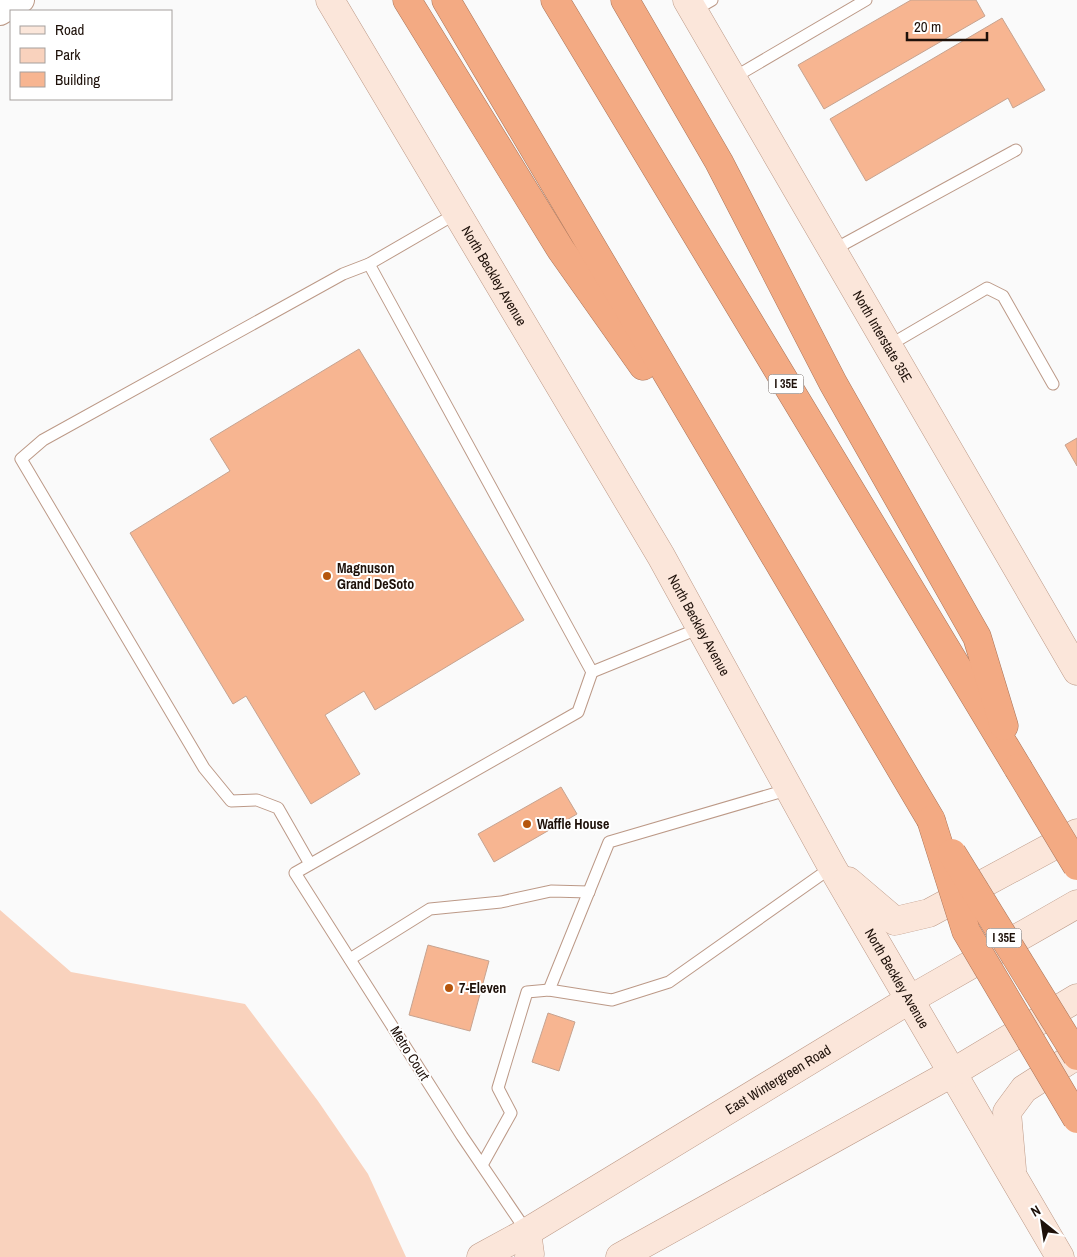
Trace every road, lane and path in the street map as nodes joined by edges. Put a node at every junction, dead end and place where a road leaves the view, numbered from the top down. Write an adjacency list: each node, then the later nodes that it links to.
1 (22, 0): 9 (street)
2 (330, 0): 12 (main road, North Beckley Avenue)
3 (407, 0): 17 (highway)
4 (446, 0): 17 (highway, I 35E)
5 (555, 0): 21 (highway, I 35E)
6 (625, 0): 21 (highway)
7 (866, 0): 10 (lane)
8 (697, 4): 10 (main road, North Interstate 35E)
9 (0, 13)
10 (733, 78): 13 (main road, North Interstate 35E)
11 (1016, 150): 13 (lane)
12 (457, 212): 14 (lane); 18 (main road, North Beckley Avenue)
13 (833, 250): 15 (main road, North Interstate 35E)
14 (369, 264): 20 (lane); 25 (lane)
15 (888, 346): 16 (lane); 19 (main road, North Interstate 35E)
16 (1053, 384)
17 (764, 538): 23 (highway, I 35E)
18 (702, 627): 20 (lane); 22 (main road, North Beckley Avenue)
19 (1077, 671)
20 (592, 672): 25 (lane)
21 (1018, 768): 26 (highway, I 35E, bridge)
22 (790, 789): 27 (main road, North Beckley Avenue); 28 (lane)
23 (931, 820): 34 (highway, I 35E, bridge); 36 (highway, bridge)
24 (1077, 833): 27 (main road)
25 (310, 864): 30 (lane, Metro Court)
26 (1077, 866)
27 (832, 867): 31 (lane); 33 (main road, North Beckley Avenue)
28 (589, 892): 30 (lane); 31 (lane)
29 (1077, 904): 33 (main road, East Wintergreen Road)
30 (350, 958): 37 (lane, Metro Court)
31 (549, 990): 37 (lane)
32 (1077, 998): 35 (main road)
33 (909, 1000): 35 (main road, North Beckley Avenue); 39 (main road, East Wintergreen Road)
34 (1077, 1056): 38 (main road)
35 (952, 1073): 38 (main road, North Beckley Avenue); 41 (main road)
36 (1077, 1119)
37 (482, 1165): 39 (lane, Metro Court)
38 (1013, 1178): 42 (main road, North Beckley Avenue)
39 (528, 1245): 40 (main road, East Wintergreen Road)
40 (480, 1257)
41 (620, 1257)
42 (1060, 1257)

